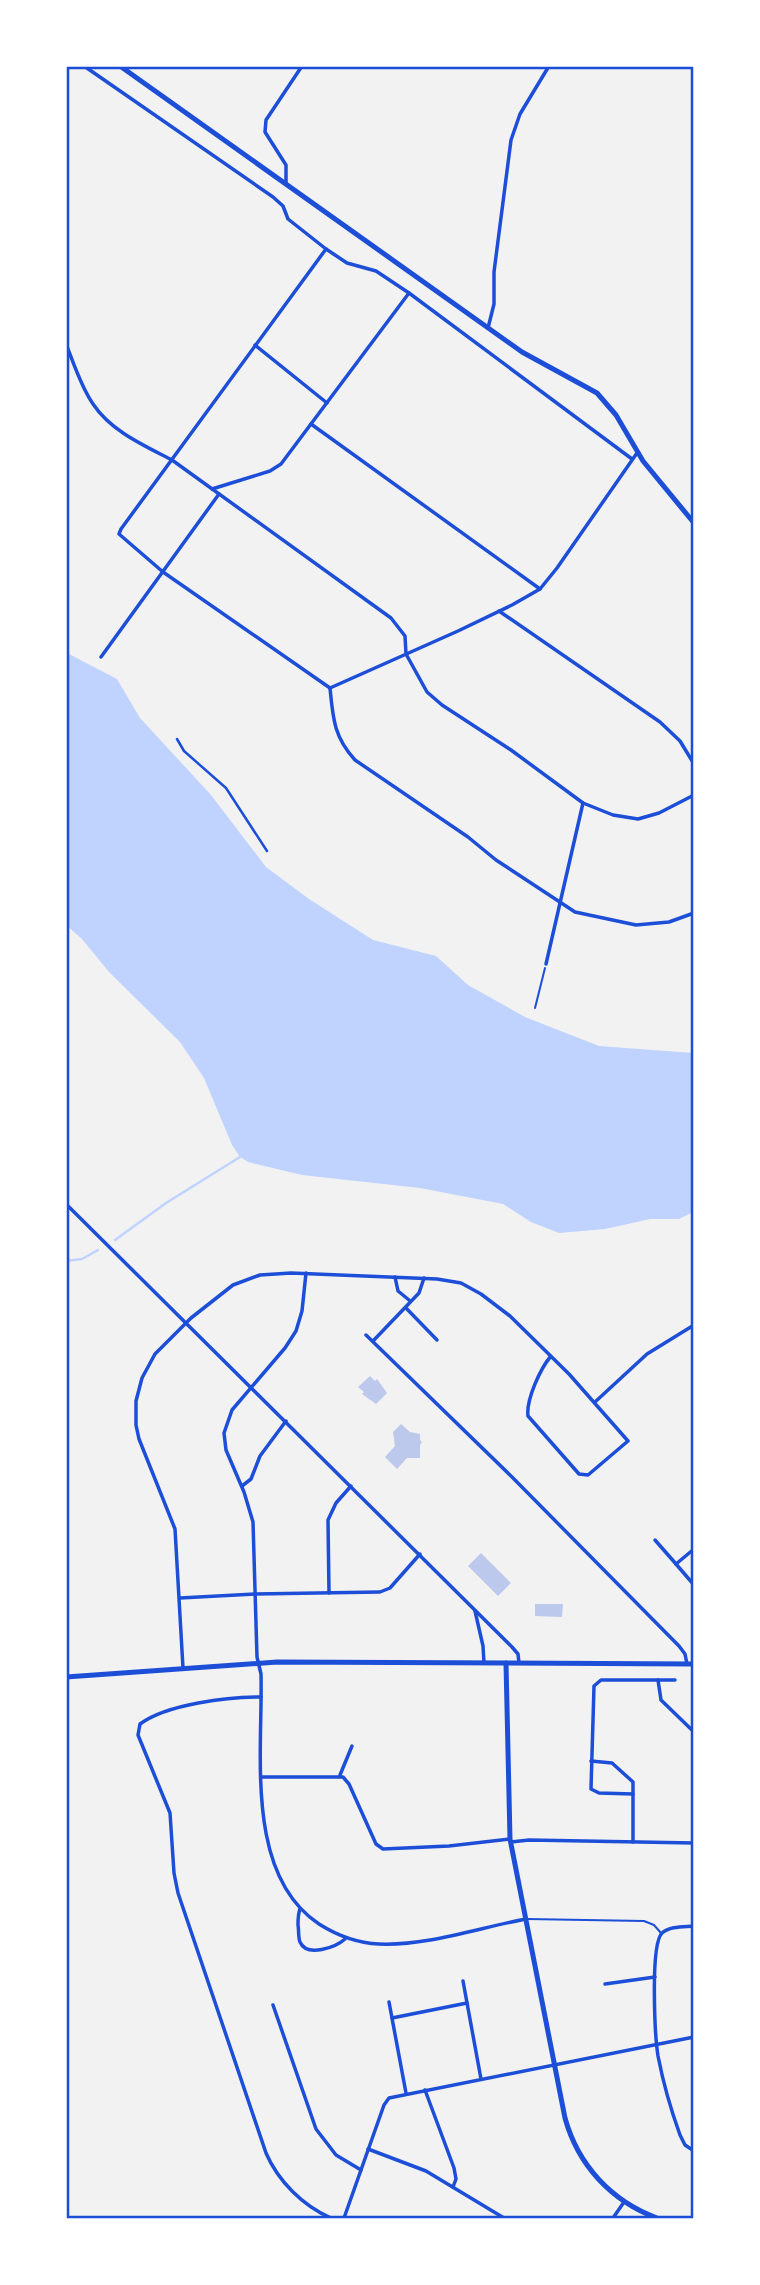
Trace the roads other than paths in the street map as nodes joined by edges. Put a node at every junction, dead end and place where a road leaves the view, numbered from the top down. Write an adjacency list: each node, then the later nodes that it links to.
1 (84, 66): 6 (street)
2 (120, 66): 5 (street)
3 (302, 66): 5 (street)
4 (549, 66): 8 (street)
5 (286, 184): 8 (street)
6 (326, 249): 7 (street); 10 (street)
7 (409, 293): 11 (street); 14 (street)
8 (488, 328): 13 (street)
9 (66, 344): 15 (street)
10 (255, 345): 11 (street); 15 (street)
11 (327, 402): 12 (street)
12 (311, 424): 16 (street); 20 (street)
13 (637, 453): 14 (street); 18 (street)
14 (632, 459): 20 (street)
15 (172, 460): 16 (street); 19 (street)
16 (212, 489): 17 (street)
17 (219, 494): 19 (street); 22 (street)
18 (694, 523)
19 (163, 572): 23 (street); 24 (street)
20 (540, 589): 21 (street)
21 (499, 611): 22 (street); 26 (street)
22 (407, 654): 24 (street); 28 (street)
23 (101, 657)
24 (330, 688): 30 (street)
25 (177, 739): 29 (street)
26 (694, 764)
27 (694, 796): 28 (street)
28 (583, 803): 30 (street)
29 (267, 851)
30 (560, 902): 31 (street); 32 (street)
31 (694, 913)
32 (546, 964)
33 (66, 1204): 39 (street)
34 (306, 1273): 35 (street); 39 (street); 45 (street)
35 (395, 1277): 36 (street); 37 (street)
36 (424, 1278): 37 (street); 44 (street)
37 (409, 1300): 38 (street)
38 (405, 1308): 42 (street); 43 (street)
39 (186, 1322): 45 (street); 57 (street)
40 (694, 1325): 46 (street)
41 (366, 1335): 43 (street)
42 (437, 1340)
43 (373, 1341): 63 (street)
44 (551, 1356): 46 (street); 46 (street)
45 (252, 1388): 47 (street); 48 (street)
46 (595, 1402)
47 (286, 1422): 48 (street); 49 (street)
48 (242, 1486): 56 (street)
49 (351, 1486): 52 (street); 55 (street)
50 (655, 1540): 53 (street)
51 (694, 1549): 53 (street)
52 (420, 1554): 55 (street); 58 (street)
53 (676, 1564): 54 (street)
54 (694, 1585)
55 (329, 1593): 56 (street)
56 (255, 1594): 57 (street); 59 (street)
57 (180, 1598): 64 (street)
58 (474, 1608): 60 (street); 62 (street)
59 (259, 1662): 60 (street); 64 (street); 68 (street)
60 (484, 1662): 61 (street)
61 (506, 1662): 62 (street); 75 (street)
62 (519, 1662): 63 (street)
63 (690, 1664)
64 (183, 1668): 65 (street)
65 (66, 1677)
66 (675, 1680): 67 (street)
67 (658, 1681): 69 (street); 71 (street)
68 (261, 1696): 73 (street); 101 (street)
69 (694, 1732)
70 (352, 1746): 72 (street)
71 (591, 1761): 74 (street); 74 (street)
72 (340, 1775): 73 (street); 75 (street)
73 (262, 1777): 78 (street)
74 (633, 1794): 76 (street)
75 (511, 1840): 76 (street); 79 (street)
76 (633, 1842): 77 (street)
77 (694, 1843)
78 (300, 1909): 82 (street); 82 (street)
79 (526, 1919): 81 (lane); 82 (street); 92 (street)
80 (694, 1926): 81 (street)
81 (662, 1934): 83 (street)
82 (345, 1938)
83 (655, 1977): 85 (street); 91 (street)
84 (463, 1981): 87 (street)
85 (605, 1984)
86 (389, 2002): 89 (street)
87 (467, 2003): 89 (street); 93 (street)
88 (273, 2005): 98 (street)
89 (392, 2018): 95 (street)
90 (694, 2037): 91 (street)
91 (657, 2044): 92 (street); 97 (street)
92 (554, 2065): 93 (street); 100 (street)
93 (481, 2078): 94 (street)
94 (425, 2089): 95 (street); 99 (street)
95 (406, 2093): 96 (street)
96 (368, 2149): 98 (street); 99 (street)
97 (694, 2151)
98 (361, 2170): 102 (street)
99 (453, 2187): 103 (street)
100 (624, 2202): 104 (street); 105 (street)
101 (331, 2218)
102 (344, 2218)
103 (504, 2218)
104 (613, 2218)
105 (657, 2218)

